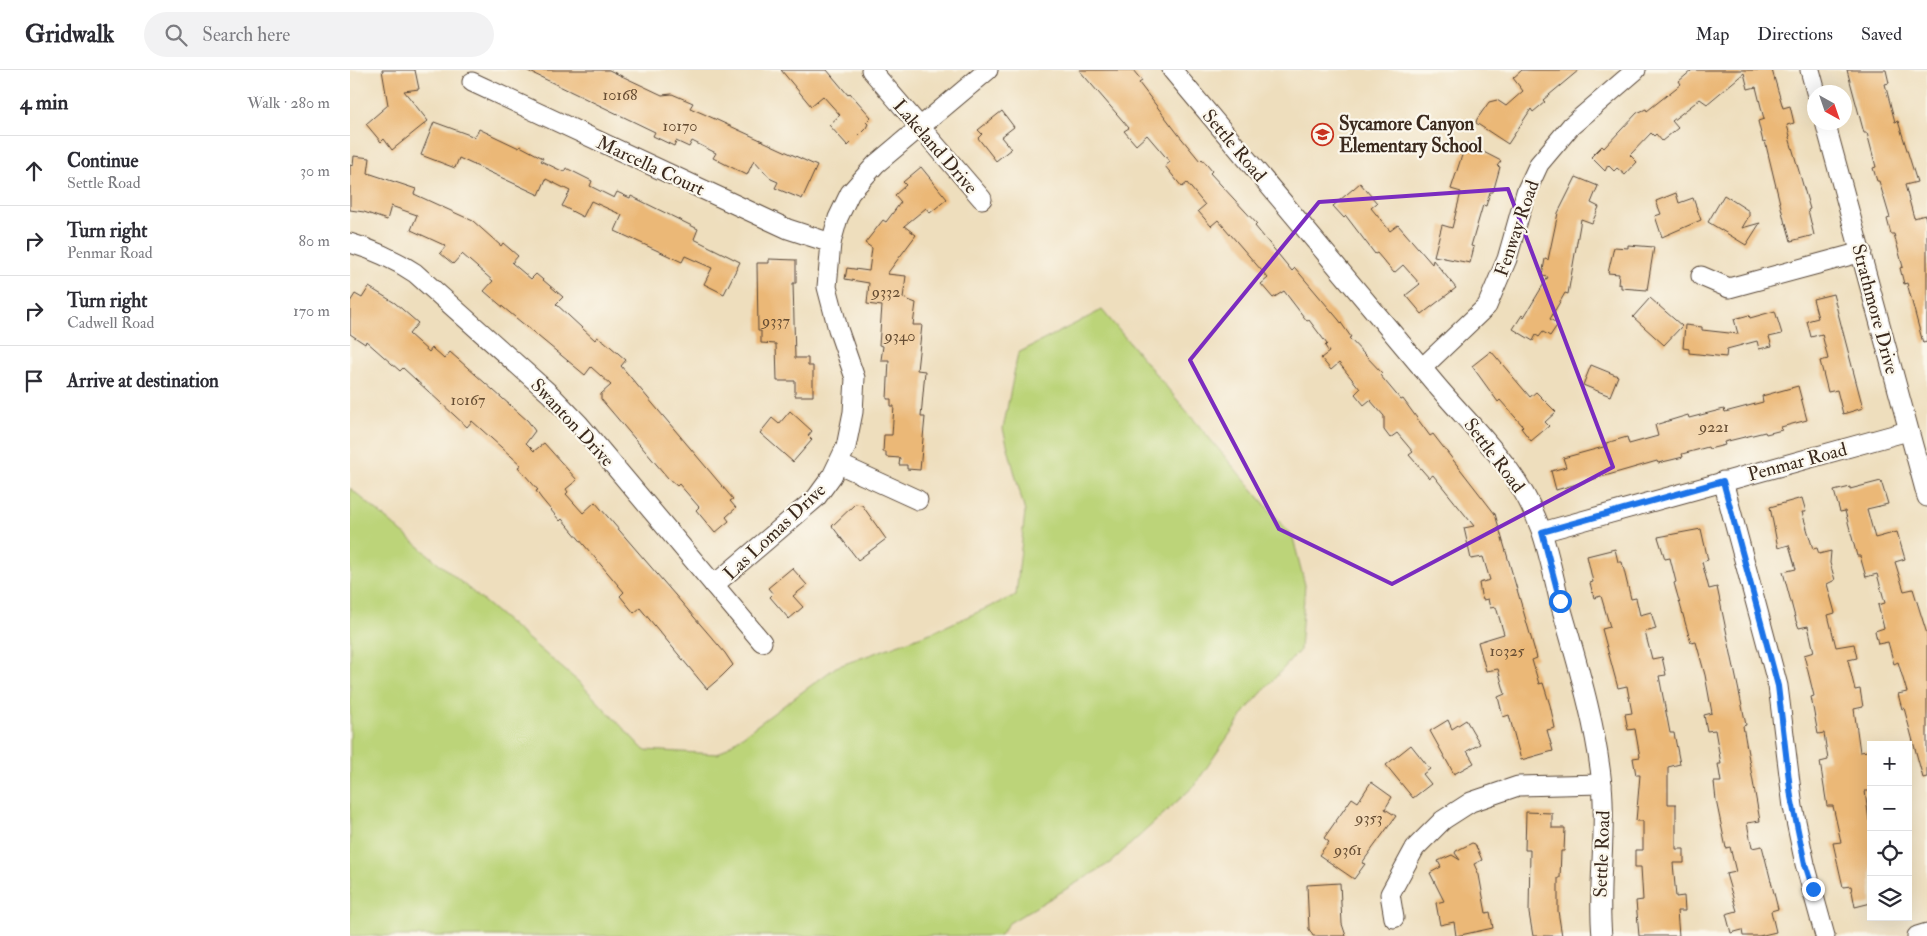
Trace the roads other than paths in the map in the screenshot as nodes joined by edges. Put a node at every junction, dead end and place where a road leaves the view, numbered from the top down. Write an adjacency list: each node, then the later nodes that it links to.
1 (871, 70): 8 (street, Lakeland Drive)
2 (988, 70): 8 (street, Las Lomas Drive)
3 (1172, 70): 15 (street, Settle Road)
4 (1636, 70): 15 (street, Fenway Road)
5 (1810, 70): 7 (street)
6 (472, 82): 12 (street, Marcella Court)
7 (1814, 85)
8 (919, 128): 10 (street, Lakeland Drive); 12 (street, Las Lomas Drive)
9 (1827, 130): 13 (street, Strathmore Drive)
10 (982, 199)
11 (350, 243): 22 (street, Swanton Drive)
12 (831, 243): 17 (street, Las Lomas Drive)
13 (1862, 252): 14 (street); 16 (street, Strathmore Drive)
14 (1701, 276)
15 (1422, 368): 21 (street, Settle Road)
16 (1908, 431): 18 (street, Penmar Road); 19 (street, Strathmore Drive)
17 (839, 464): 20 (street); 22 (street, Las Lomas Drive)
18 (1723, 481): 21 (street, Penmar Road); 28 (street)
19 (1927, 497)
20 (918, 500)
21 (1542, 532): 24 (street, Settle Road)
22 (714, 585): 23 (street, Swanton Drive)
23 (762, 642)
24 (1602, 784): 25 (street); 27 (street, Settle Road)
25 (1394, 918)
26 (1927, 933): 29 (street)
27 (1602, 936)
28 (1825, 936)
29 (1918, 936)

